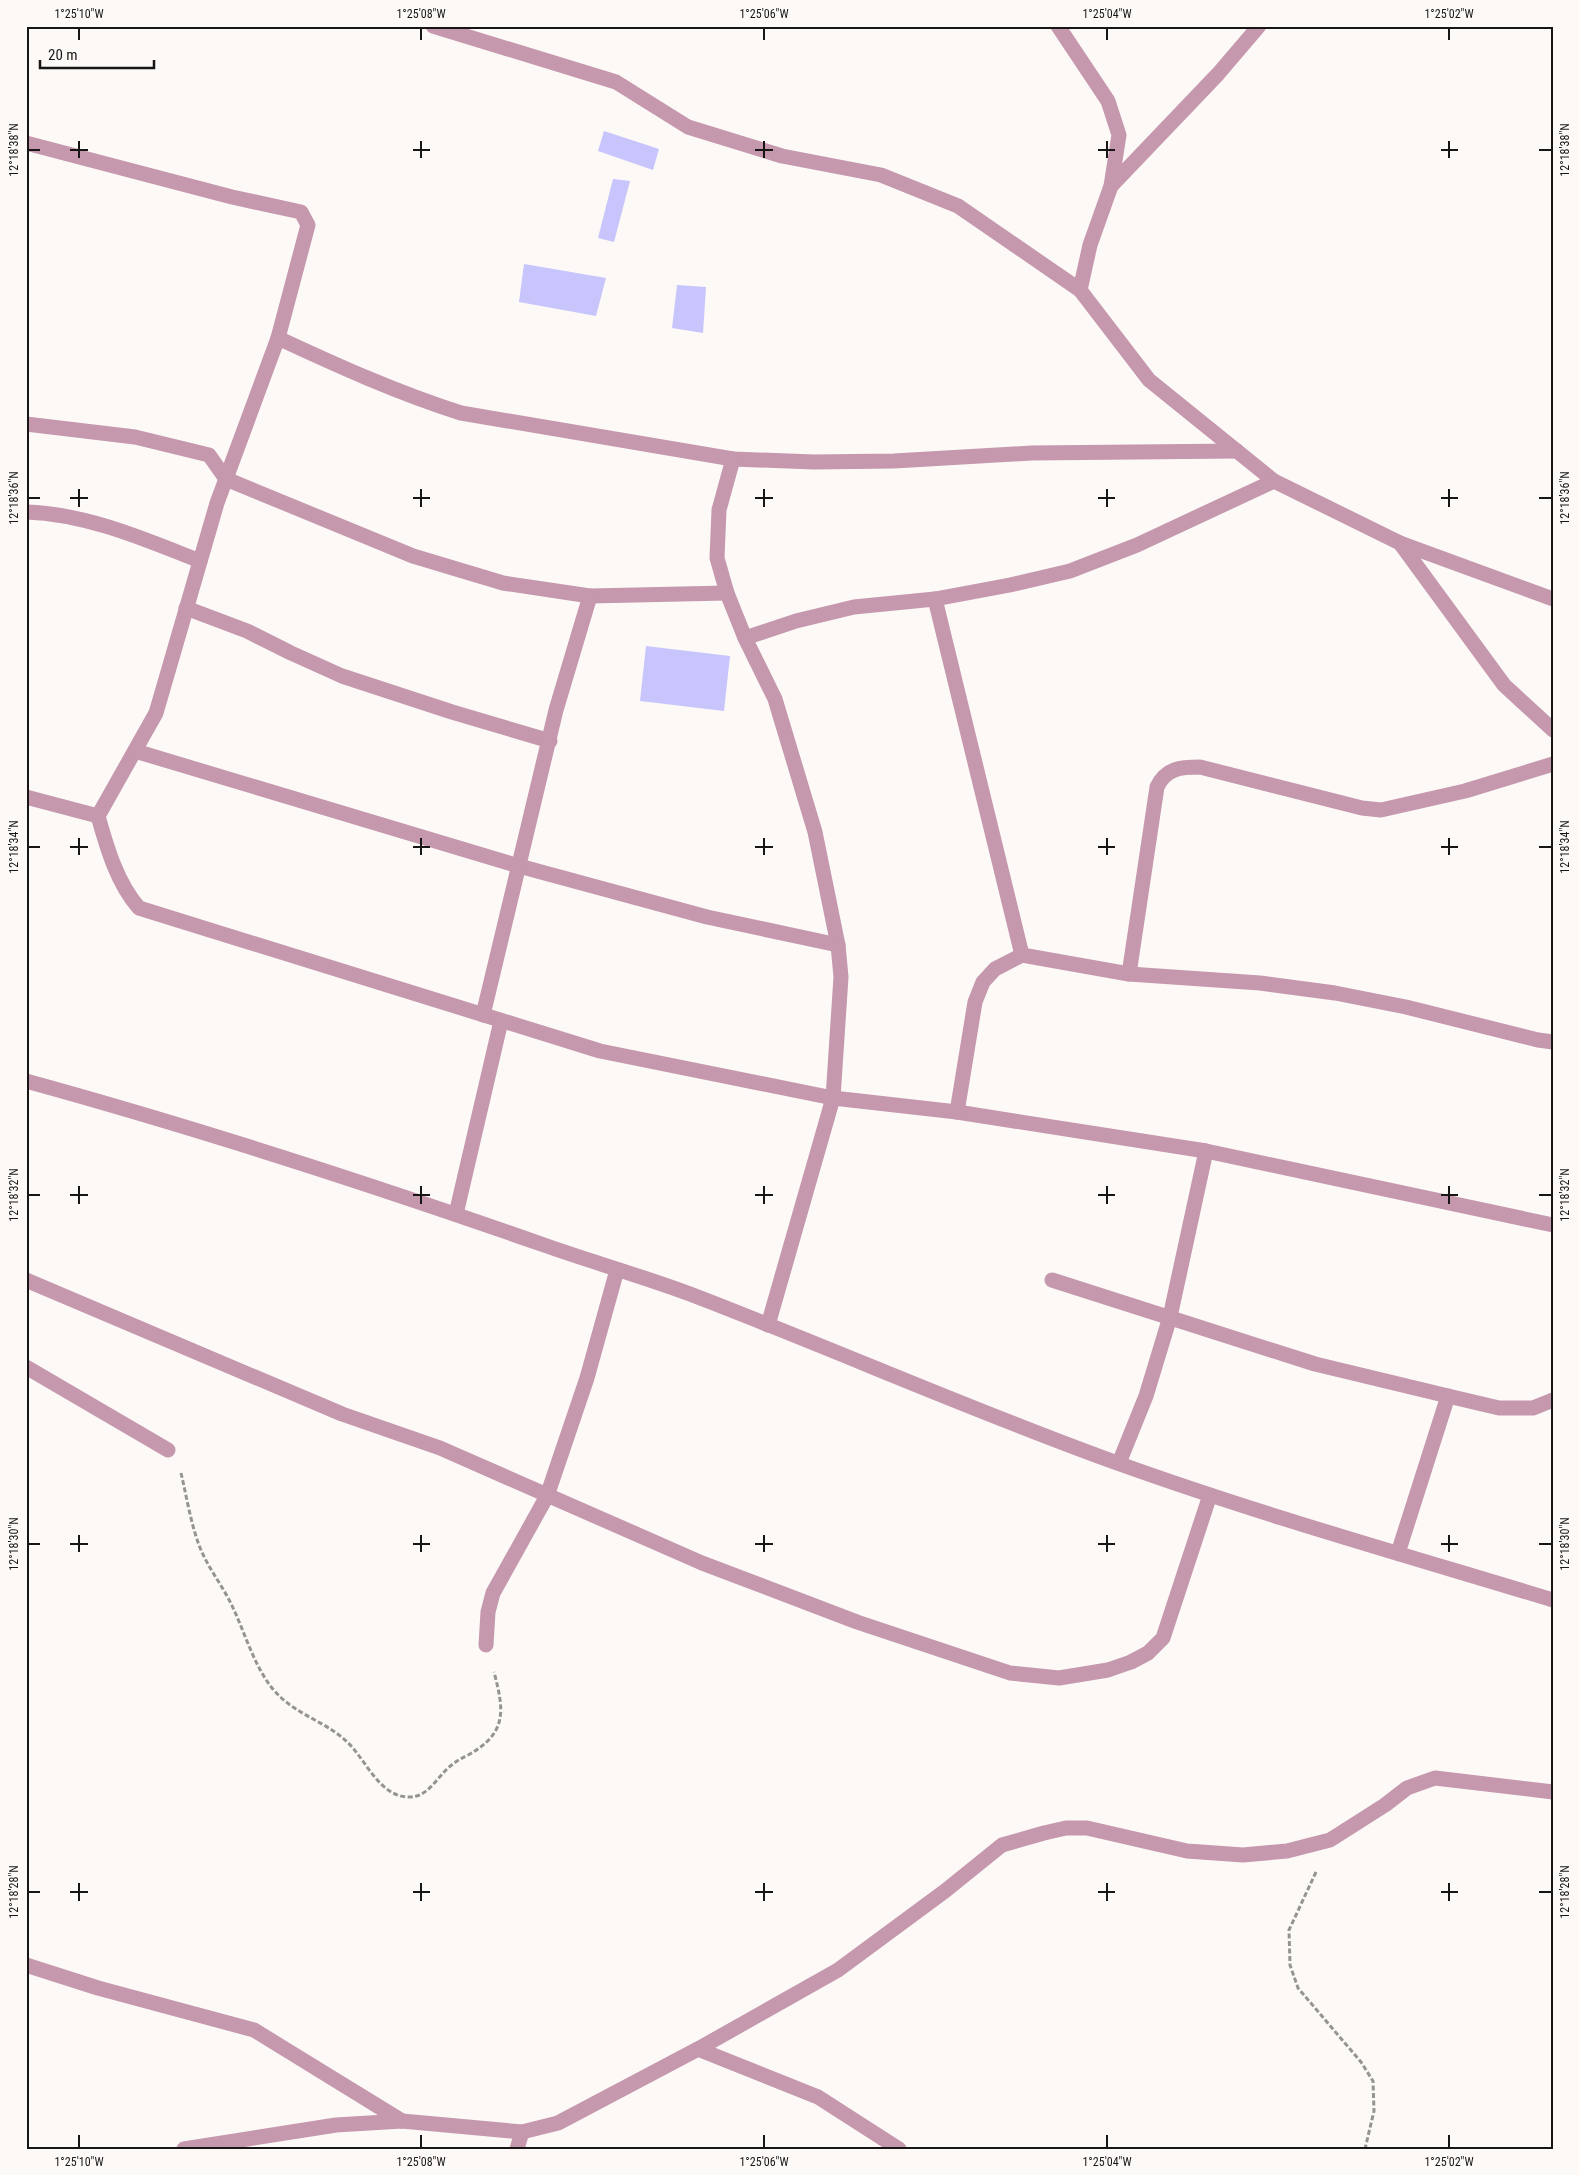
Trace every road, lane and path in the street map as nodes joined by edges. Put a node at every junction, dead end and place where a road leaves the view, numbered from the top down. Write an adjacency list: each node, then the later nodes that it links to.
1 (433, 26): 6 (street)
2 (1058, 26): 5 (street)
3 (1259, 26): 5 (street)
4 (26, 143): 7 (street)
5 (1112, 186): 6 (street)
6 (1080, 290): 9 (street)
7 (278, 338): 10 (street); 11 (street)
8 (26, 424): 11 (street)
9 (1237, 451): 10 (street); 12 (street)
10 (733, 459): 16 (street)
11 (226, 479): 15 (street); 17 (street)
12 (1274, 481): 14 (street); 18 (street)
13 (26, 512): 15 (street)
14 (1400, 543): 19 (street); 22 (street)
15 (200, 561): 20 (street)
16 (727, 594): 17 (street); 21 (street)
17 (590, 596): 23 (street)
18 (935, 598): 21 (street); 30 (street)
19 (1553, 599)
20 (186, 608): 23 (street); 24 (street)
21 (745, 638): 29 (street)
22 (1553, 730)
23 (550, 741): 28 (street)
24 (135, 751): 27 (street); 28 (street)
25 (1553, 764): 31 (street)
26 (26, 797): 27 (street)
27 (98, 816): 32 (street)
28 (519, 866): 29 (street); 32 (street)
29 (838, 945): 36 (street)
30 (1022, 955): 31 (street); 37 (street)
31 (1129, 974): 34 (street)
32 (483, 1015): 33 (street)
33 (501, 1021): 36 (street); 39 (street)
34 (1553, 1042)
35 (26, 1081): 39 (street)
36 (833, 1098): 37 (street); 45 (street)
37 (957, 1112): 38 (street)
38 (1206, 1151): 40 (street); 44 (street)
39 (456, 1214): 41 (street)
40 (1553, 1225)
41 (617, 1270): 45 (street); 52 (street)
42 (26, 1280): 52 (street)
43 (1052, 1280): 44 (street)
44 (1170, 1317): 47 (street); 50 (street)
45 (768, 1325): 50 (street)
46 (26, 1367): 49 (street)
47 (1448, 1396): 48 (street); 53 (street)
48 (1553, 1400)
49 (168, 1450): 55 (path)
50 (1119, 1464): 51 (street)
51 (1210, 1495): 52 (street); 53 (street)
52 (546, 1496): 55 (street)
53 (1398, 1553): 54 (street)
54 (1553, 1600)
55 (486, 1645)
56 (1553, 1792): 57 (street)
57 (1330, 1840): 59 (street); 65 (path)
58 (26, 1965): 60 (street)
59 (698, 2049): 61 (street); 64 (street)
60 (402, 2121): 61 (street); 62 (street)
61 (522, 2132): 63 (street)
62 (184, 2149)
63 (517, 2149)
64 (899, 2149)
65 (1365, 2149)

